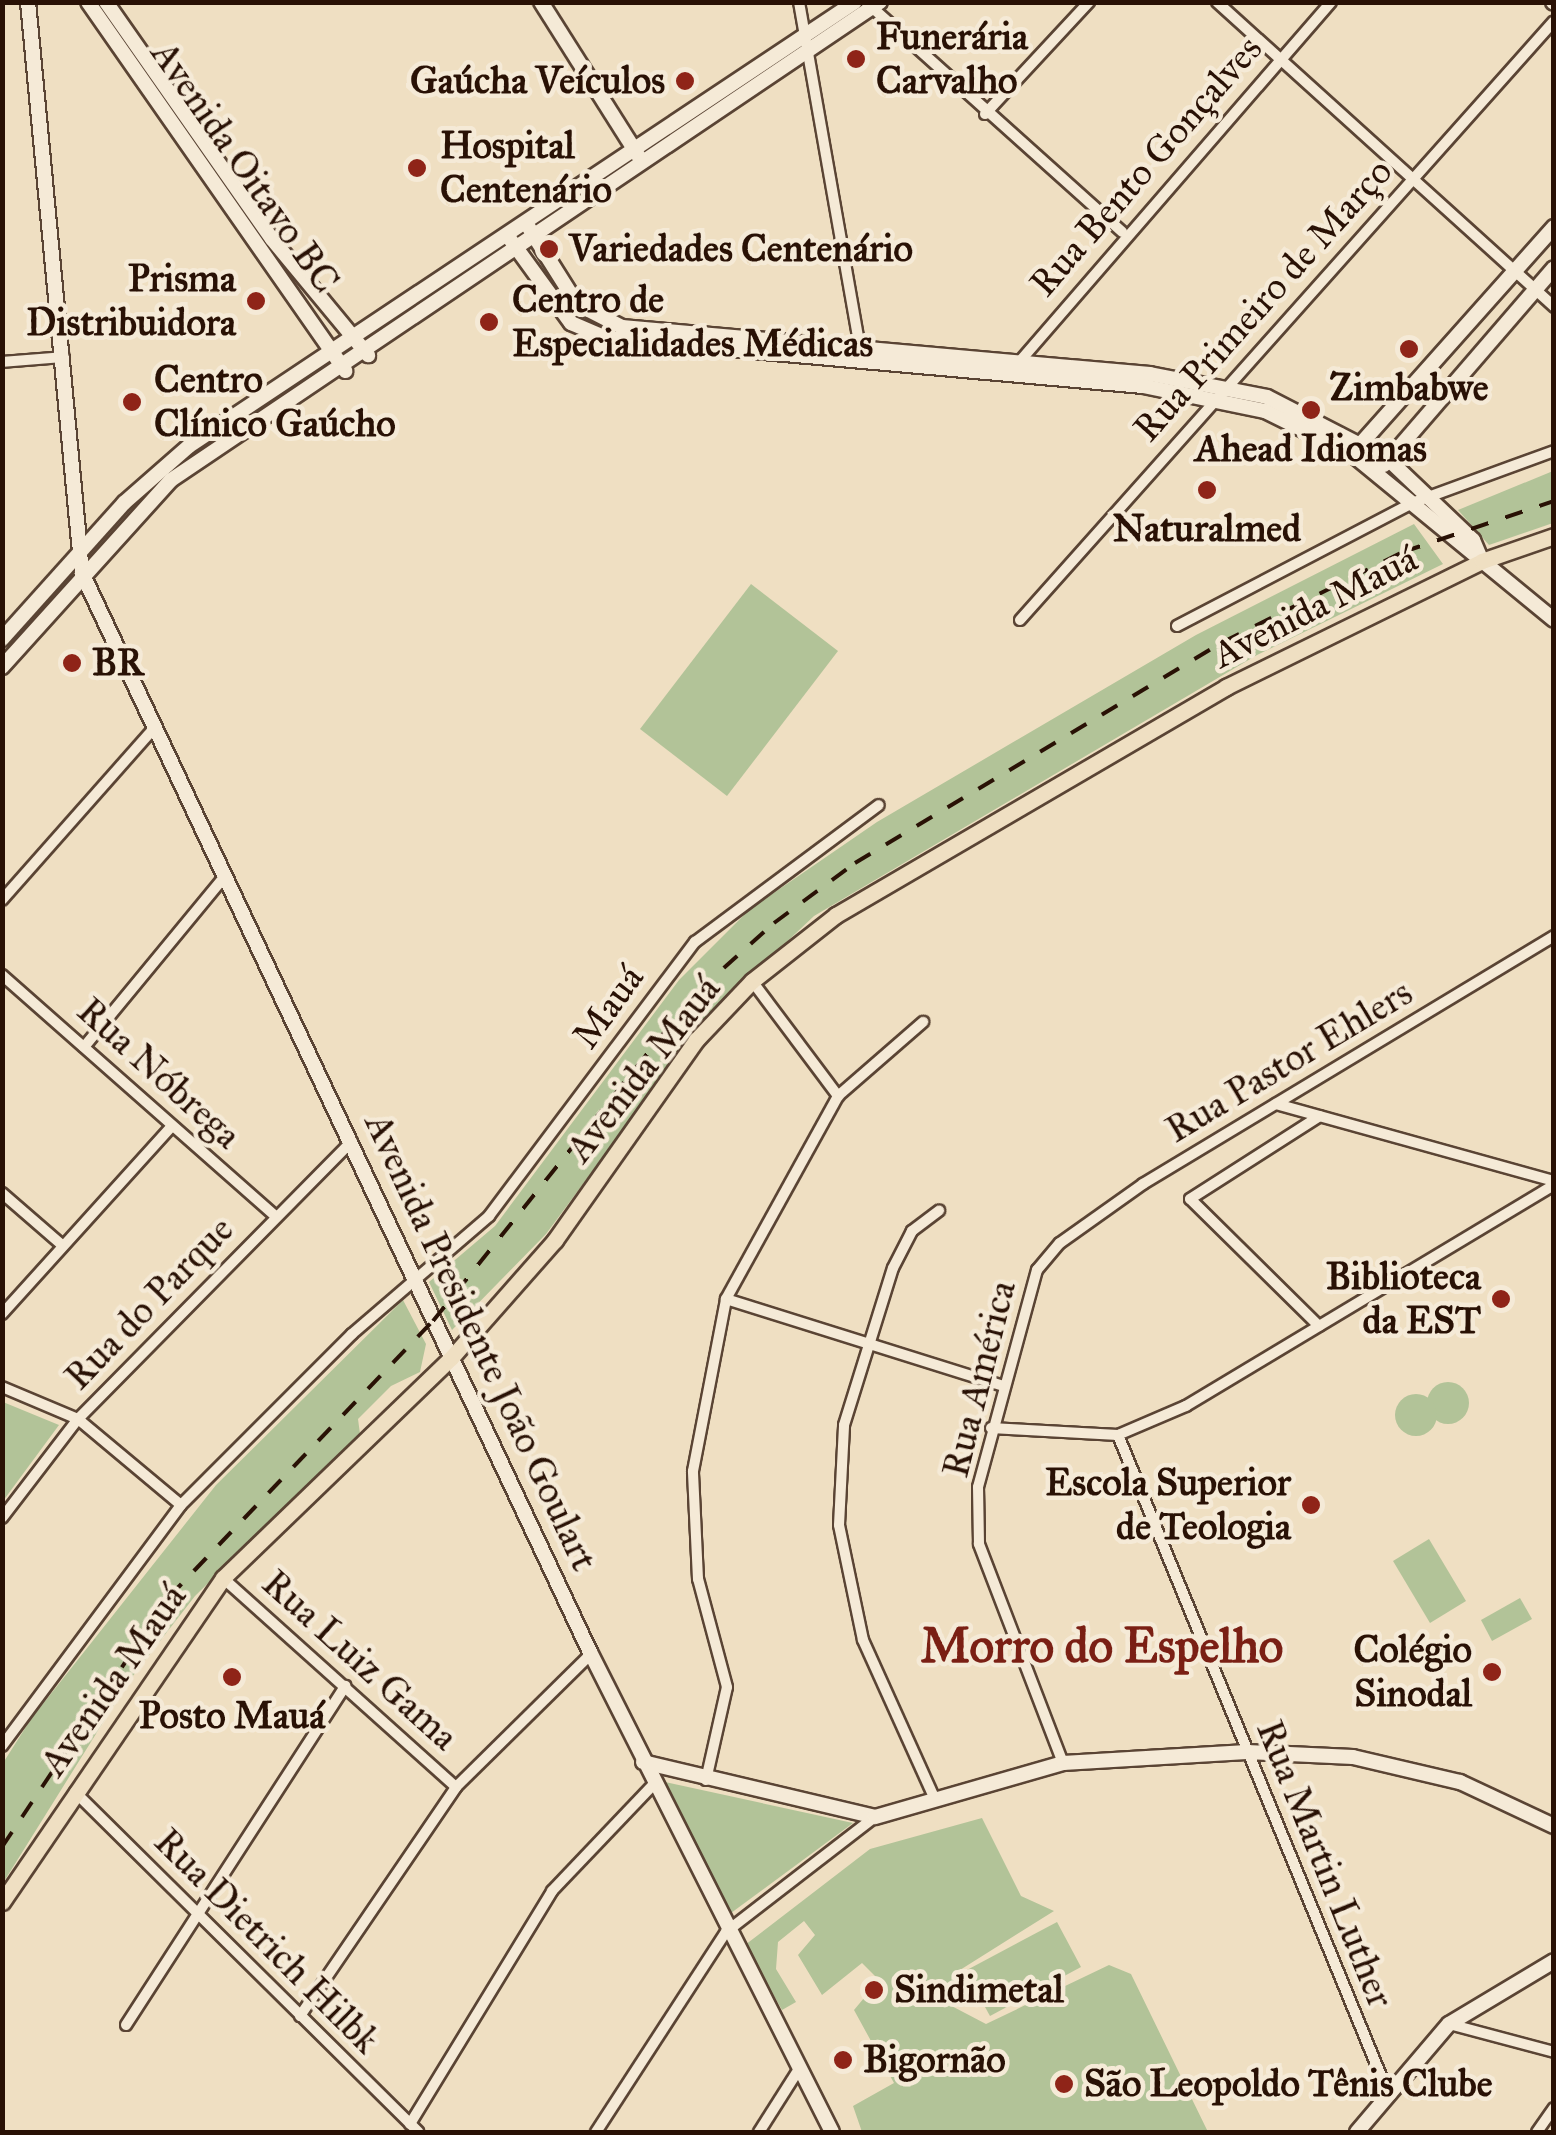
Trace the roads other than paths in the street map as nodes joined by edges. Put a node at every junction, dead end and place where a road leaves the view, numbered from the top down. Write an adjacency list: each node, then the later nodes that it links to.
1 (28, 2): 32 (street)
2 (88, 2): 29 (street, Avenida Oitavo BC)
3 (106, 2): 27 (street, Avenida Oitavo BC)
4 (541, 2): 15 (street)
5 (799, 2): 12 (street)
6 (856, 2): 12 (street)
7 (1089, 2): 14 (street)
8 (1217, 2): 13 (street)
9 (1331, 2): 13 (street, Rua Bento Gonçalves)
10 (872, 5): 12 (street); 14 (street)
11 (1554, 21): 16 (street, Rua Primeiro de Março)
12 (806, 44): 15 (street); 30 (street)
13 (1281, 59): 16 (street); 19 (street, Rua Bento Gonçalves)
14 (985, 114): 19 (street)
15 (638, 155): 18 (street)
16 (1412, 177): 22 (street); 36 (street, Rua Primeiro de Março)
17 (1554, 227): 22 (street)
18 (529, 228): 20 (street); 28 (street)
19 (1122, 232): 34 (street, Rua Bento Gonçalves)
20 (511, 241): 23 (street); 25 (street); 28 (street)
21 (1554, 268): 24 (street)
22 (1512, 270): 24 (street); 40 (street)
23 (429, 287): 25 (street); 27 (street)
24 (1534, 289): 26 (street); 44 (street)
25 (439, 302): 31 (street)
26 (1554, 307)
27 (352, 338): 29 (street); 31 (street, Avenida Oitavo BC)
28 (717, 341): 30 (street)
29 (332, 351): 35 (street, Avenida Oitavo BC); 37 (street)
30 (861, 352): 34 (street)
31 (368, 355): 35 (street)
32 (64, 358): 33 (street); 50 (street)
33 (2, 362)
34 (1014, 367): 36 (street)
35 (345, 371): 38 (street)
36 (1221, 391): 40 (street); 43 (street); 55 (street, Rua Primeiro de Março)
37 (242, 409): 38 (street); 39 (street)
38 (254, 425): 41 (street)
39 (204, 435): 41 (street); 48 (street)
40 (1363, 442): 43 (street); 44 (street)
41 (215, 451): 48 (street)
42 (1554, 451): 46 (street, Avenida Mauá)
43 (1352, 454): 45 (street)
44 (1388, 460): 45 (street); 46 (street)
45 (1377, 473): 47 (street)
46 (1431, 496): 47 (street, Avenida Mauá); 51 (street)
47 (1412, 503): 51 (street); 57 (street, Avenida Mauá)
48 (129, 508): 50 (street); 52 (street)
49 (1554, 536): 51 (main road, Avenida Mauá)
50 (81, 550): 52 (street); 53 (street)
51 (1482, 561): 56 (street); 66 (main road, Avenida Mauá)
52 (82, 574): 54 (street); 60 (street, Avenida Presidente João Goulart)
53 (38, 598): 54 (street); 58 (street)
54 (52, 609): 59 (street)
55 (1020, 620)
56 (1554, 620)
57 (1178, 626)
58 (2, 639)
59 (4, 663)
60 (154, 728): 62 (street, Avenida Presidente João Goulart); 63 (street)
61 (879, 805): 80 (street, Mauá)
62 (225, 876): 68 (street); 73 (street, Avenida Presidente João Goulart)
63 (2, 900)
64 (1554, 936): 70 (street, Rua Pastor Ehlers)
65 (2, 976): 68 (street, Rua Nóbrega)
66 (752, 982): 69 (street); 85 (main road, Avenida Mauá)
67 (924, 1022): 69 (street)
68 (84, 1046): 72 (street, Rua Nóbrega)
69 (838, 1096): 81 (street)
70 (1276, 1104): 71 (street); 78 (street, Rua Pastor Ehlers)
71 (1320, 1116): 74 (street); 83 (street)
72 (172, 1126): 77 (street, Rua Nóbrega); 79 (street)
73 (352, 1142): 77 (street, Rua do Parque); 80 (street, Avenida Presidente João Goulart)
74 (1554, 1183): 83 (street)
75 (2, 1193): 79 (street)
76 (939, 1211): 84 (street)
77 (275, 1216): 88 (street, Rua do Parque)
78 (1060, 1243): 86 (street, Rua América)
79 (62, 1246): 82 (street)
80 (417, 1276): 85 (street, Avenida Presidente João Goulart); 91 (street, Avenida Mauá)
81 (726, 1299): 84 (street); 100 (street)
82 (2, 1314)
83 (1319, 1326): 90 (street)
84 (870, 1344): 86 (street); 104 (street)
85 (452, 1358): 93 (main road, Avenida Mauá); 94 (street, Avenida Presidente João Goulart)
86 (1003, 1386): 89 (street, Rua América)
87 (2, 1388): 88 (street)
88 (78, 1419): 91 (street); 92 (street, Rua do Parque)
89 (991, 1428): 90 (street); 99 (street, Rua América)
90 (1118, 1435): 97 (street, Rua Martin Luther)
91 (181, 1506): 96 (street, Avenida Mauá)
92 (2, 1518)
93 (223, 1578): 95 (street, Rua Luiz Gama); 103 (main road, Avenida Mauá)
94 (591, 1654): 98 (street, Avenida Presidente João Goulart); 102 (street)
95 (345, 1686): 102 (street, Rua Luiz Gama); 108 (street)
96 (2, 1746)
97 (1247, 1752): 99 (street); 106 (street); 116 (street, Rua Martin Luther)
98 (643, 1762): 100 (street); 101 (street, Avenida Presidente João Goulart)
99 (1063, 1763): 104 (street)
100 (706, 1780): 105 (street)
101 (654, 1784): 109 (street, Avenida Presidente João Goulart); 118 (street)
102 (456, 1787): 111 (street)
103 (74, 1792): 107 (main road, Avenida Mauá); 108 (street, Rua Dietrich Hilbk)
104 (934, 1795): 105 (street)
105 (876, 1818): 109 (street)
106 (1554, 1826)
107 (2, 1902)
108 (196, 1913): 111 (street, Rua Dietrich Hilbk); 112 (street)
109 (726, 1932): 115 (street, Avenida Presidente João Goulart); 119 (street)
110 (1554, 1961): 113 (street)
111 (300, 2016): 118 (street, Rua Dietrich Hilbk)
112 (126, 2024)
113 (1449, 2024): 114 (street); 116 (street)
114 (1554, 2052)
115 (798, 2069): 120 (street); 121 (street, Avenida Presidente João Goulart)
116 (1388, 2093): 122 (street)
117 (1554, 2108): 123 (street)
118 (414, 2128)
119 (596, 2132)
120 (759, 2132)
121 (832, 2132)
122 (1357, 2132)
123 (1537, 2132)

